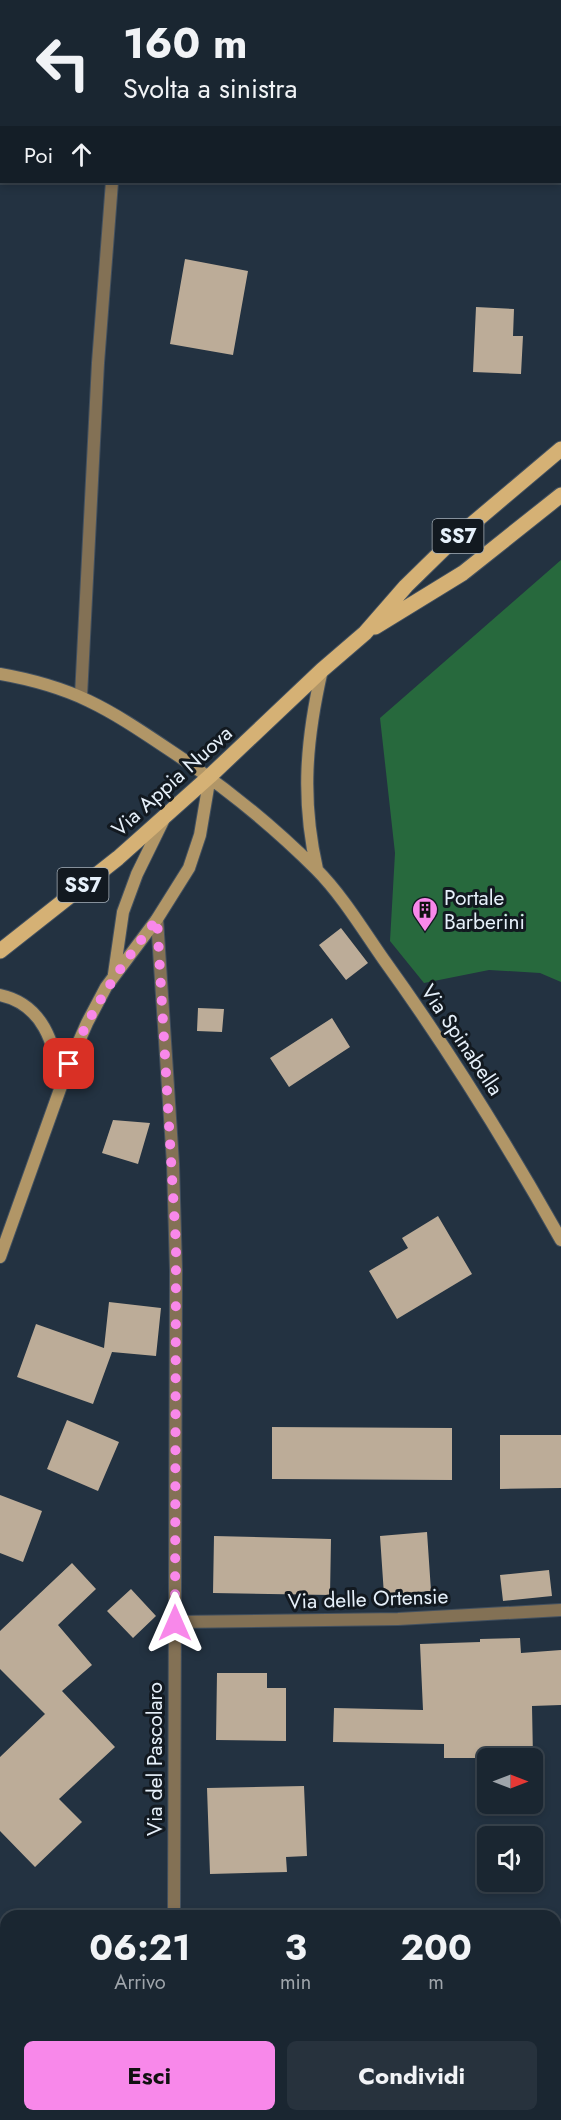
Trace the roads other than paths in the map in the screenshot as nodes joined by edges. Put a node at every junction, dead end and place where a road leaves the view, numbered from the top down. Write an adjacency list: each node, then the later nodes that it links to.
1 (112, 183): 7 (street)
2 (561, 449): 4 (main road, Via Appia Nuova / SS7)
3 (561, 495): 4 (main road, Via Appia Nuova / SS7)
4 (365, 633): 5 (main road, Via Appia Nuova / SS7)
5 (322, 670): 8 (main road, Via Appia Nuova / SS7); 10 (street, Via Spinabella)
6 (0, 674): 7 (street, Via Spinabella)
7 (81, 696): 8 (street, Via Spinabella)
8 (210, 776): 9 (main road, Via Appia Nuova / SS7); 10 (street, Via Spinabella); 11 (street)
9 (165, 817): 12 (main road, Via Appia Nuova / SS7); 13 (street)
10 (318, 871): 16 (street, Via Spinabella)
11 (157, 919): 13 (street); 19 (street, Via del Pascolaro)
12 (0, 951)
13 (114, 976): 15 (street)
14 (0, 994): 15 (street)
15 (61, 1087): 17 (street)
16 (561, 1240)
17 (0, 1257)
18 (561, 1610): 19 (street, Via delle Ortensie)
19 (175, 1623): 20 (street, Via del Pascolaro)
20 (174, 1910)

